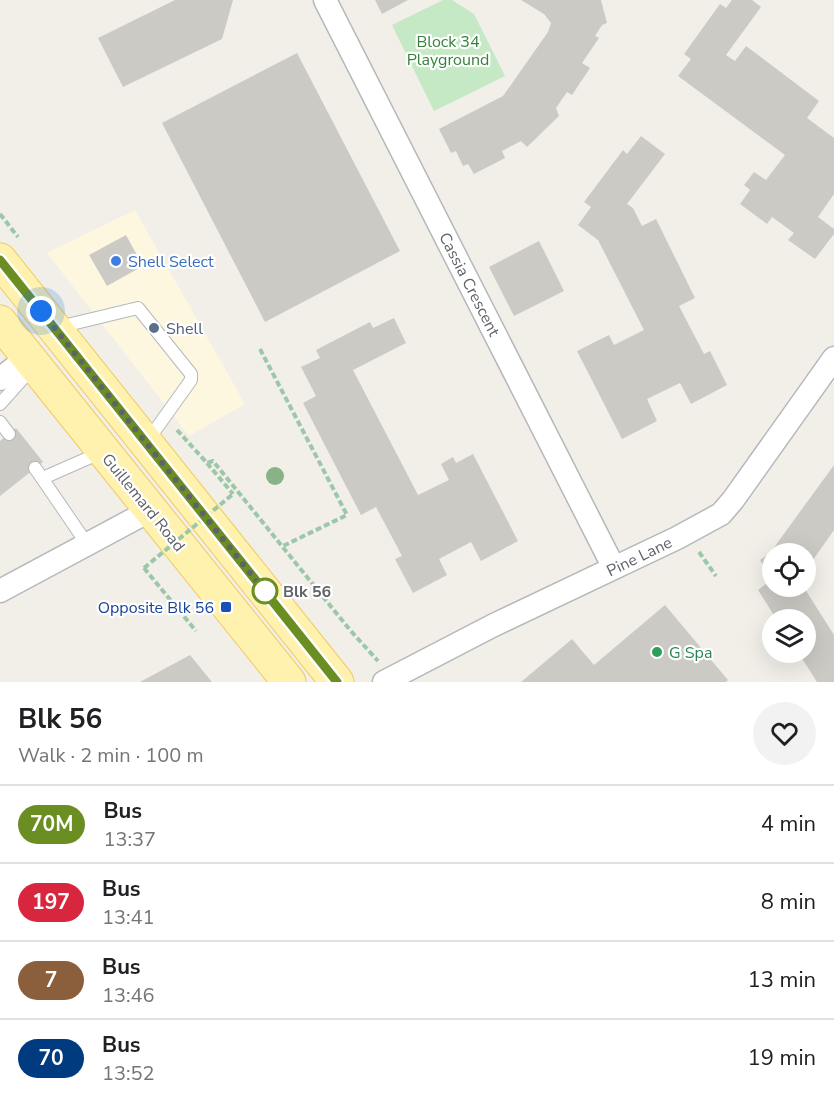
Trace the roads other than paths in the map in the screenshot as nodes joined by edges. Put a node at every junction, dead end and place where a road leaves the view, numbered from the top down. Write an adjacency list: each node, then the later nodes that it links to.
1 (325, 0): 15 (street, Cassia Crescent)
2 (9, 265): 4 (main road)
3 (0, 322): 6 (main road, Guillemard Road)
4 (54, 328): 10 (main road); 10 (lane)
5 (834, 358): 15 (street, Pine Lane)
6 (33, 362): 7 (street); 8 (lane); 12 (main road, Guillemard Road)
7 (0, 379)
8 (0, 404)
9 (0, 422): 11 (lane)
10 (155, 430): 19 (main road)
11 (9, 434)
12 (104, 451): 13 (main road, Guillemard Road); 14 (lane)
13 (152, 510): 14 (street); 18 (main road, Guillemard Road)
14 (87, 544): 16 (street)
15 (614, 568): 17 (street, Pine Lane)
16 (0, 591)
17 (387, 680)
18 (289, 682)
19 (337, 682)

